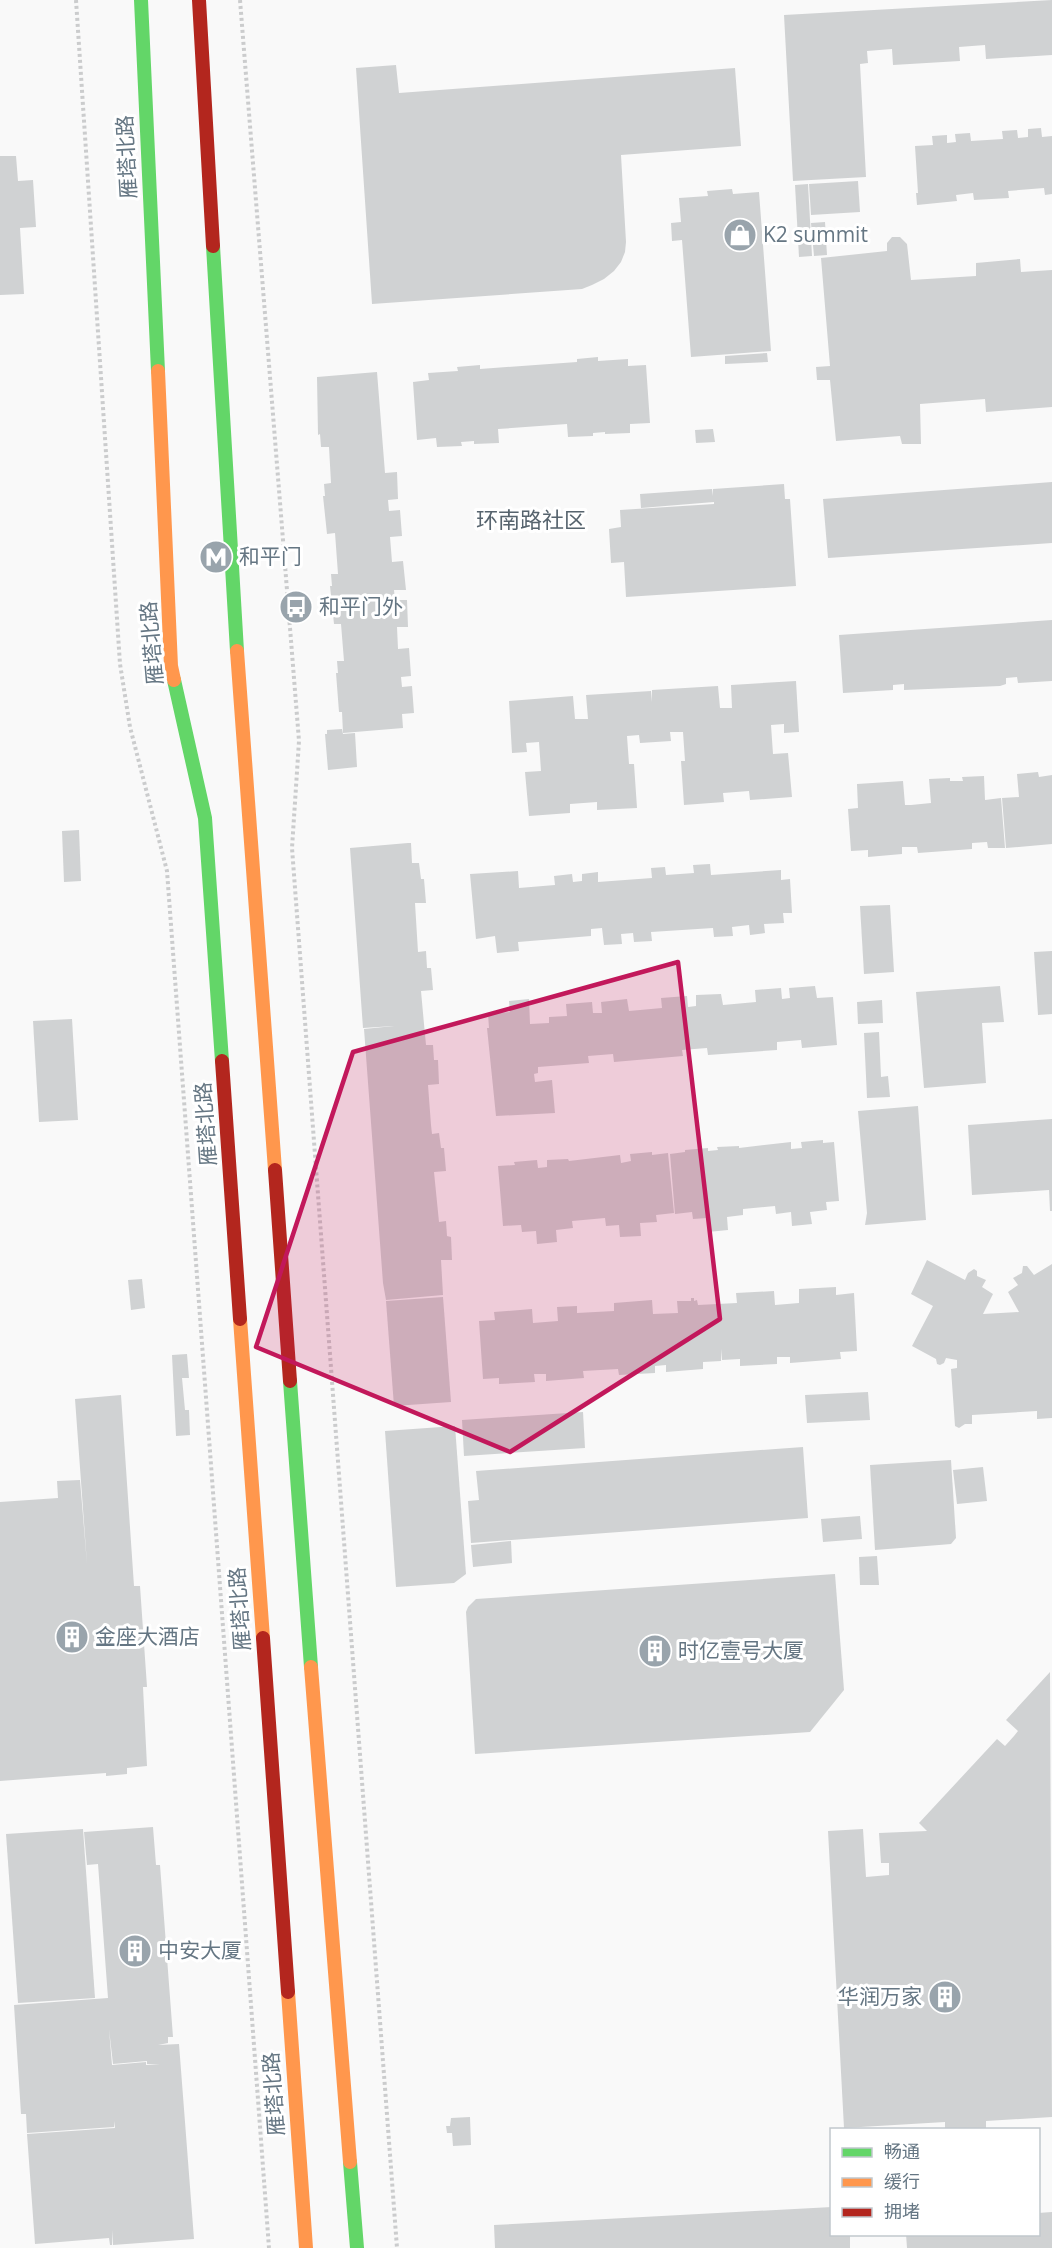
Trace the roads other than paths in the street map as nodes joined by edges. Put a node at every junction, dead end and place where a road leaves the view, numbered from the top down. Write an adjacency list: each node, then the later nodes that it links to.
1 (141, 0): 3 (main road, 雁塔北路)
2 (199, 0): 4 (main road)
3 (306, 2248)
4 (357, 2248)

